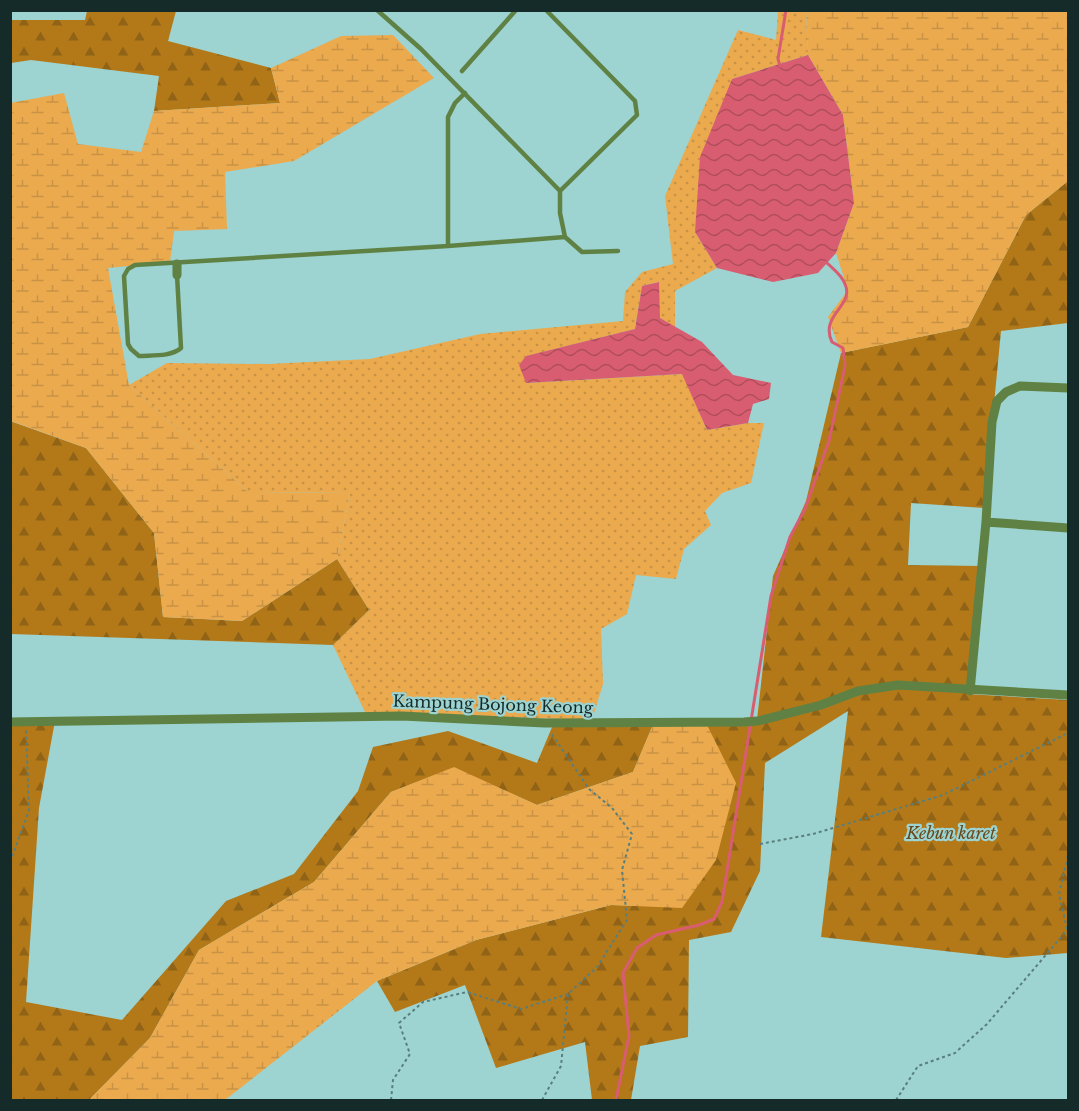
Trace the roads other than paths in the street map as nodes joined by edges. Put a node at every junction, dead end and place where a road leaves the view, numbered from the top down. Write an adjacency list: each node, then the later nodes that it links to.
1 (377, 10): 5 (lane)
2 (516, 10): 4 (lane)
3 (546, 10): 6 (lane)
4 (462, 71)
5 (465, 93): 6 (lane); 8 (lane)
6 (560, 190): 7 (lane)
7 (565, 237): 8 (lane); 9 (lane)
8 (448, 246): 10 (lane)
9 (618, 251)
10 (177, 264): 11 (street); 11 (lane)
11 (177, 274)
12 (1068, 388): 13 (street)
13 (986, 522): 14 (street); 15 (street)
14 (1068, 528)
15 (969, 691): 16 (street, Kampung Bojong Keong); 17 (street, Kampung Bojong Keong)
16 (1068, 695)
17 (10, 722)

